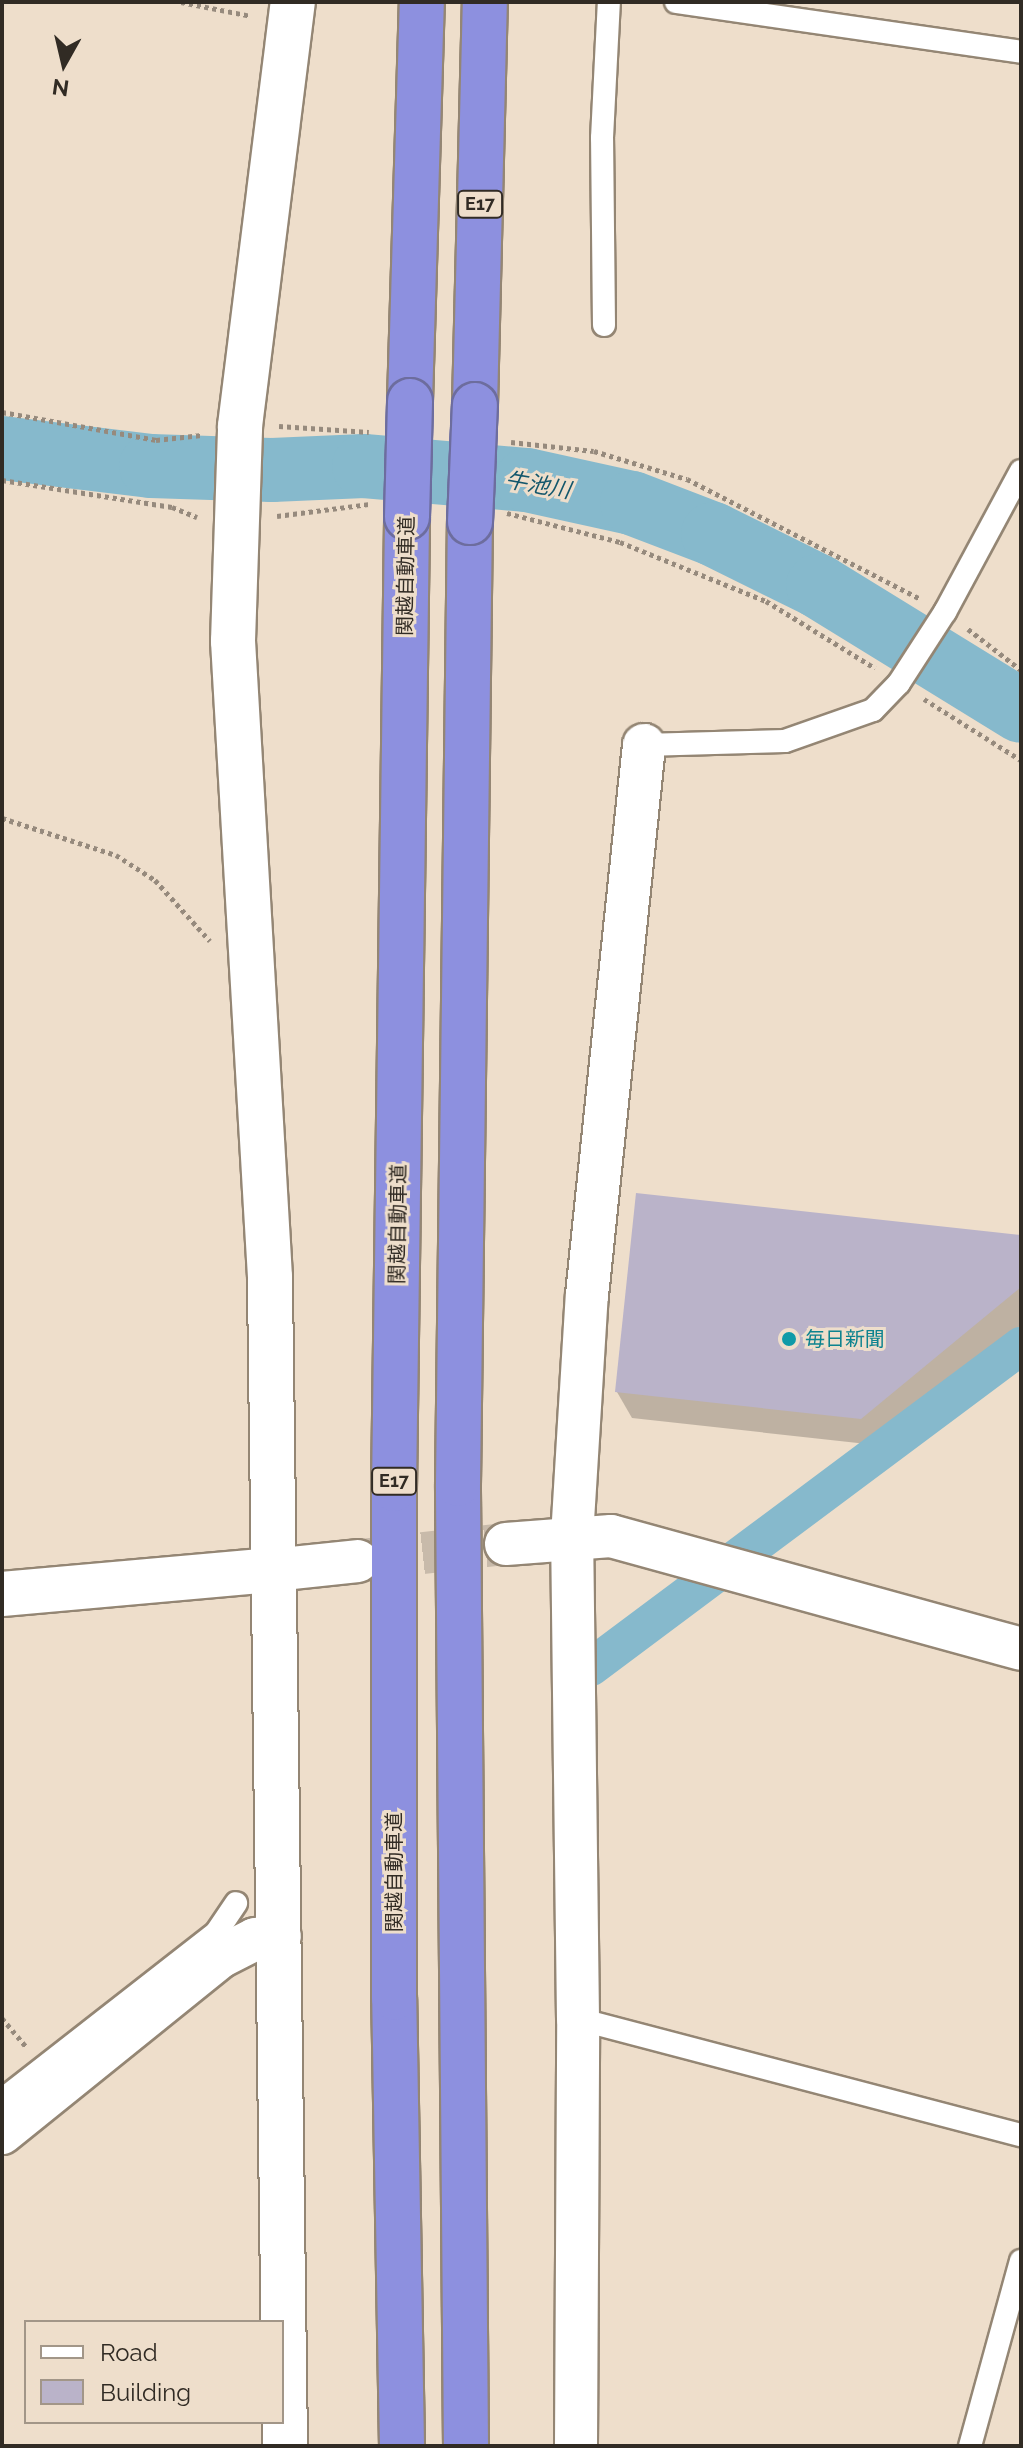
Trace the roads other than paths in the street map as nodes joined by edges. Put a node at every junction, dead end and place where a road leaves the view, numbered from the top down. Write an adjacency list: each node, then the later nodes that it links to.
1 (422, 2): 26 (highway, 関越自動車道 / E17, bridge)
2 (485, 2): 27 (highway, E17, bridge)
3 (609, 2): 7 (lane)
4 (676, 2): 6 (lane)
5 (292, 13): 13 (street)
6 (1021, 52)
7 (604, 325)
8 (1021, 471): 9 (lane)
9 (644, 745): 10 (street)
10 (572, 1537): 11 (street); 15 (street); 18 (street)
11 (506, 1544)
12 (358, 1561): 13 (street)
13 (273, 1570): 14 (street); 17 (street)
14 (2, 1594)
15 (1021, 1649)
16 (236, 1903): 19 (lane)
17 (280, 1936): 20 (street); 23 (street)
18 (578, 2019): 21 (lane); 28 (street)
19 (2, 2100)
20 (2, 2133)
21 (1021, 2135)
22 (1021, 2261): 29 (lane)
23 (284, 2320)
24 (284, 2344): 25 (street)
25 (285, 2446)
26 (402, 2446)
27 (466, 2446)
28 (576, 2446)
29 (970, 2446)

